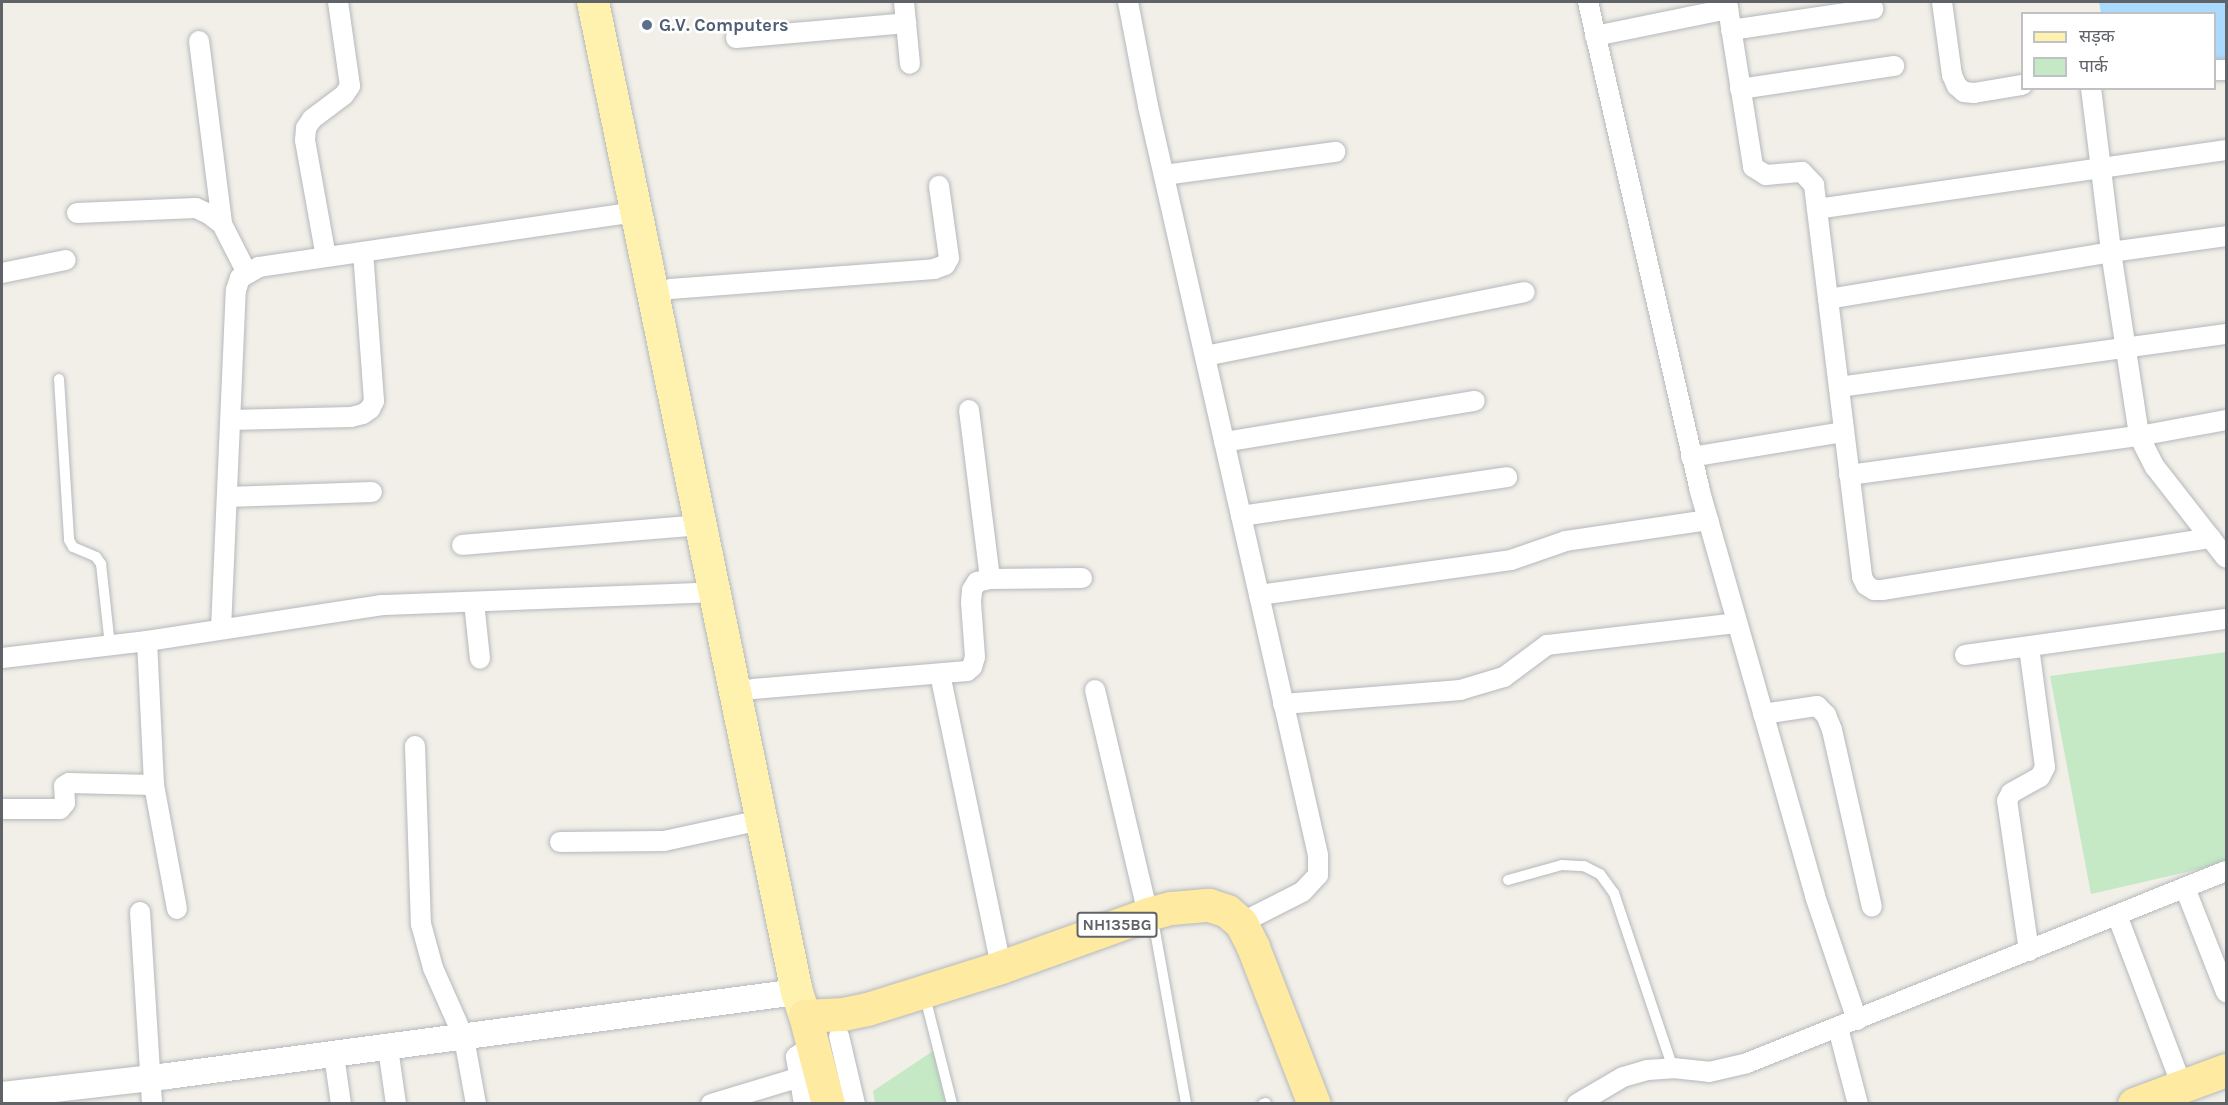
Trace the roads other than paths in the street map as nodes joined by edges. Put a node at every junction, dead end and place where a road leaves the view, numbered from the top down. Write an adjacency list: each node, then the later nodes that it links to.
1 (338, 2): 32 (street)
2 (593, 2): 26 (main road)
3 (608, 2): 36 (main road)
4 (904, 2): 10 (street)
5 (1128, 2): 23 (street)
6 (1588, 2): 12 (street)
7 (1942, 2): 17 (street)
8 (1727, 5): 11 (street); 12 (street)
9 (1873, 9): 11 (street)
10 (906, 22): 13 (street); 15 (street)
11 (1731, 30): 18 (street)
12 (1595, 36): 51 (street)
13 (736, 38)
14 (199, 41): 28 (street)
15 (910, 64)
16 (1894, 66): 18 (street)
17 (2021, 85)
18 (1740, 88): 25 (street)
19 (2091, 90): 22 (street)
20 (2226, 150): 22 (street)
21 (1335, 152): 23 (street)
22 (2101, 168): 25 (street); 31 (street)
23 (1164, 175): 41 (street)
24 (939, 186): 36 (street)
25 (1817, 209): 38 (street)
26 (638, 212): 30 (street); 58 (main road)
27 (77, 213): 28 (street)
28 (222, 224): 35 (street)
29 (2226, 236): 31 (street)
30 (363, 252): 32 (street); 46 (street)
31 (2111, 252): 38 (street); 40 (street)
32 (326, 257): 35 (street)
33 (66, 260): 34 (street)
34 (2, 273)
35 (247, 273): 46 (street)
36 (670, 289): 77 (main road)
37 (1525, 292): 41 (street)
38 (1828, 299): 43 (street)
39 (2226, 334): 40 (street)
40 (2126, 349): 43 (street); 49 (street)
41 (1205, 356): 50 (street)
42 (59, 379): 71 (lane)
43 (1839, 387): 48 (street)
44 (1475, 401): 50 (street)
45 (969, 410): 63 (street)
46 (231, 420): 55 (street)
47 (2226, 420): 49 (street)
48 (1844, 432): 51 (street); 52 (street)
49 (2139, 436): 52 (street); 59 (street)
50 (1224, 442): 56 (street)
51 (1692, 457): 57 (street)
52 (1849, 475): 59 (street)
53 (1507, 477): 56 (street)
54 (372, 492): 55 (street)
55 (227, 497): 69 (street)
56 (1241, 516): 65 (street)
57 (1708, 520): 65 (street); 68 (street)
58 (700, 525): 60 (street); 64 (main road)
59 (2211, 538): 61 (street)
60 (462, 545)
61 (2226, 558)
62 (1082, 578): 63 (street)
63 (990, 579): 76 (street)
64 (714, 592): 66 (street); 84 (main road)
65 (1259, 595): 79 (street)
66 (474, 602): 69 (street); 75 (street)
67 (2226, 619): 72 (street)
68 (1737, 623): 79 (street); 80 (street)
69 (221, 629): 70 (street)
70 (147, 641): 71 (street); 82 (street)
71 (110, 645): 74 (street)
72 (2029, 647): 73 (street); 95 (street)
73 (1965, 655)
74 (2, 658)
75 (480, 659)
76 (940, 674): 77 (street); 96 (street)
77 (753, 689): 103 (main road)
78 (1095, 690): 94 (street)
79 (1283, 704): 93 (street)
80 (1763, 714): 89 (street); 99 (street)
81 (415, 746): 101 (street)
82 (154, 785): 83 (street); 90 (street)
83 (2, 809)
84 (762, 820): 85 (street); 103 (main road)
85 (560, 842)
86 (2226, 871): 88 (street)
87 (1508, 880): 105 (lane)
88 (2185, 888): 92 (street); 97 (street)
89 (1872, 907)
90 (177, 909)
91 (140, 912): 108 (street)
92 (2117, 915): 95 (street); 110 (street)
93 (1241, 922): 94 (highway, NH135BG); 119 (highway)
94 (1152, 923): 96 (highway, NH135BG); 98 (highway, NH135BG); 117 (lane); 118 (highway, NH135BG)
95 (2029, 951): 99 (street)
96 (1001, 967): 98 (highway, NH135BG)
97 (2226, 992)
98 (925, 999): 103 (highway, NH135BG); 116 (lane)
99 (1857, 1020): 100 (street)
100 (1838, 1028): 105 (street); 121 (street)
101 (464, 1038): 102 (street); 103 (street); 113 (street)
102 (388, 1048): 104 (street); 112 (street)
103 (815, 1053): 114 (street); 115 (street)
104 (334, 1055): 108 (street); 111 (street)
105 (1672, 1068): 120 (street)
106 (2226, 1070): 110 (highway)
107 (2226, 1084): 110 (highway)
108 (151, 1091): 109 (street)
109 (2, 1095)
110 (2178, 1095): 122 (highway)
111 (341, 1104)
112 (396, 1104)
113 (477, 1104)
114 (711, 1104)
115 (855, 1104)
116 (952, 1104)
117 (1186, 1104)
118 (1295, 1104)
119 (1314, 1104)
120 (1577, 1104)
121 (1858, 1104)
122 (2134, 1104)

